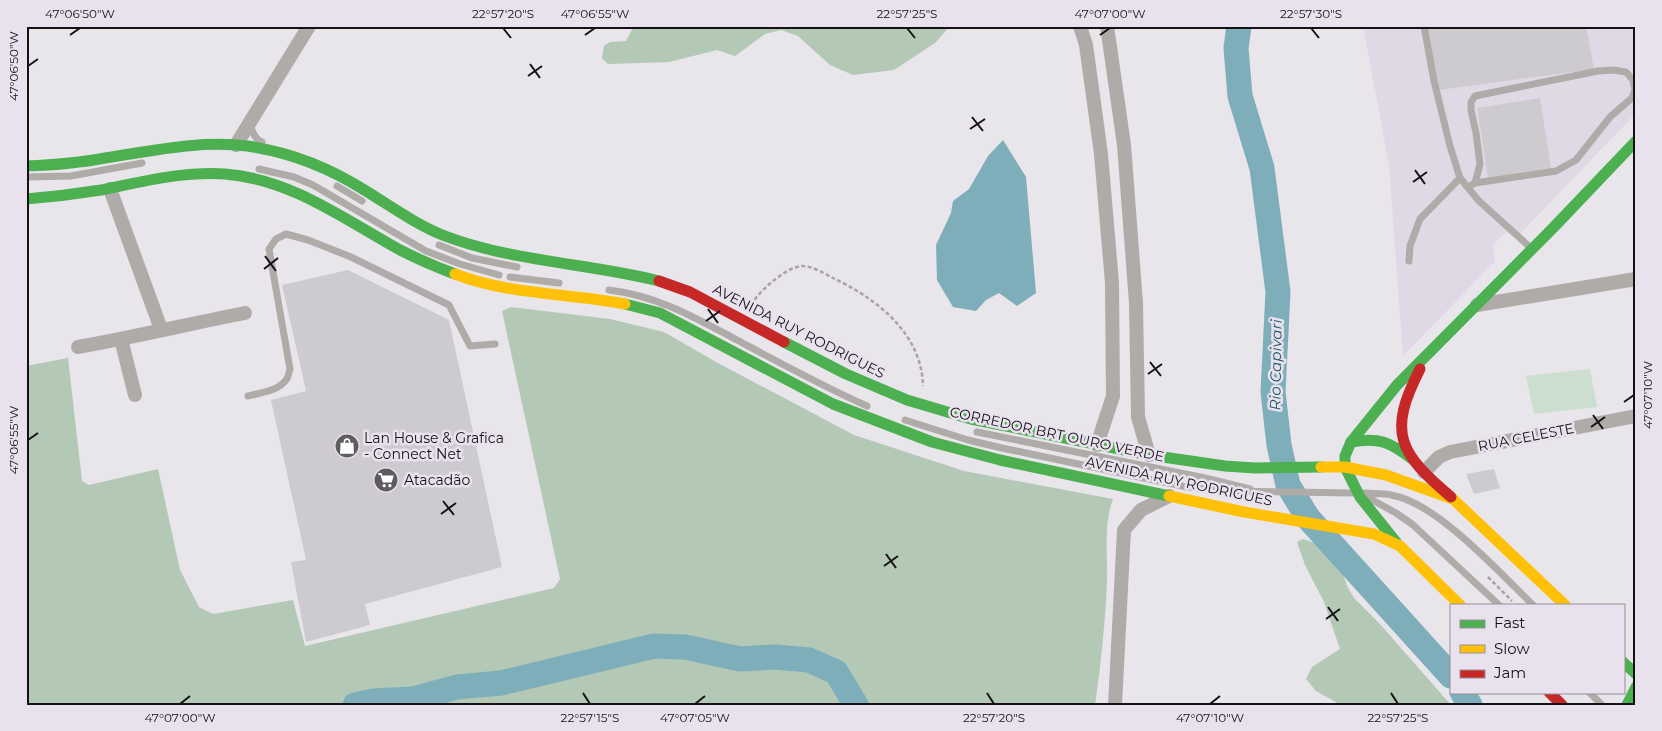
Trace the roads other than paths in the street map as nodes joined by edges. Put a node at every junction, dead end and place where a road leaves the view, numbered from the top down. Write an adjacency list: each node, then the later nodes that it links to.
1 (309, 26): 5 (street)
2 (1080, 26): 45 (street)
3 (1107, 26): 46 (street)
4 (1424, 26): 14 (lane)
5 (249, 122): 7 (street); 9 (lane)
6 (1636, 141): 24 (main road)
7 (236, 145): 10 (main road, AVENIDA RUY RODRIGUES); 25 (main road, AVENIDA RUY RODRIGUES)
8 (150, 162): 13 (lane)
9 (329, 162)
10 (26, 166)
11 (251, 168): 29 (lane)
12 (355, 175): 17 (lane)
13 (26, 177)
14 (1460, 178): 18 (lane); 26 (lane)
15 (1475, 183): 15 (lane); 18 (lane)
16 (332, 184): 21 (lane)
17 (370, 184)
18 (1468, 187): 24 (lane)
19 (110, 189): 20 (main road, AVENIDA RUY RODRIGUES); 33 (street); 52 (main road, AVENIDA RUY RODRIGUES)
20 (26, 199)
21 (366, 204)
22 (419, 215): 25 (lane)
23 (430, 241): 27 (lane)
24 (1532, 249): 31 (main road)
25 (493, 252): 45 (main road, AVENIDA RUY RODRIGUES)
26 (1409, 261)
27 (521, 267)
28 (1636, 279): 31 (street)
29 (566, 284)
30 (605, 289): 40 (lane)
31 (1476, 305): 37 (main road)
32 (245, 313): 33 (street)
33 (161, 329): 34 (street)
34 (120, 340): 36 (street); 38 (street)
35 (495, 344): 39 (lane)
36 (78, 347)
37 (1428, 354): 44 (main road); 47 (main road)
38 (135, 395)
39 (248, 396)
40 (878, 410)
41 (894, 416): 50 (lane, CORREDOR BRT OURO VERDE)
42 (1636, 416): 49 (street, RUA CELESTE)
43 (968, 430): 50 (lane, CORREDOR BRT OURO VERDE)
44 (1351, 442): 47 (main road); 48 (main road)
45 (1096, 445): 46 (main road, AVENIDA RUY RODRIGUES)
46 (1149, 455): 48 (main road, AVENIDA RUY RODRIGUES)
47 (1412, 459): 49 (main road)
48 (1345, 467): 51 (main road); 53 (main road, AVENIDA RUY RODRIGUES)
49 (1424, 472): 53 (main road)
50 (1268, 492): 51 (lane, CORREDOR BRT OURO VERDE)
51 (1357, 493): 54 (main road); 56 (lane, CORREDOR BRT OURO VERDE); 57 (lane, CORREDOR BRT OURO VERDE)
52 (1170, 495): 54 (main road, AVENIDA RUY RODRIGUES); 65 (street)
53 (1453, 499): 58 (main road, AVENIDA RUY RODRIGUES)
54 (1400, 546): 55 (main road, AVENIDA RUY RODRIGUES)
55 (1459, 604)
56 (1498, 604)
57 (1531, 604)
58 (1564, 604)
59 (1624, 663): 60 (main road)
60 (1636, 674)
61 (1636, 687): 64 (main road)
62 (1551, 694): 66 (main road)
63 (1591, 694): 67 (lane)
64 (1628, 701)
65 (1115, 705)
66 (1562, 705)
67 (1602, 705)

